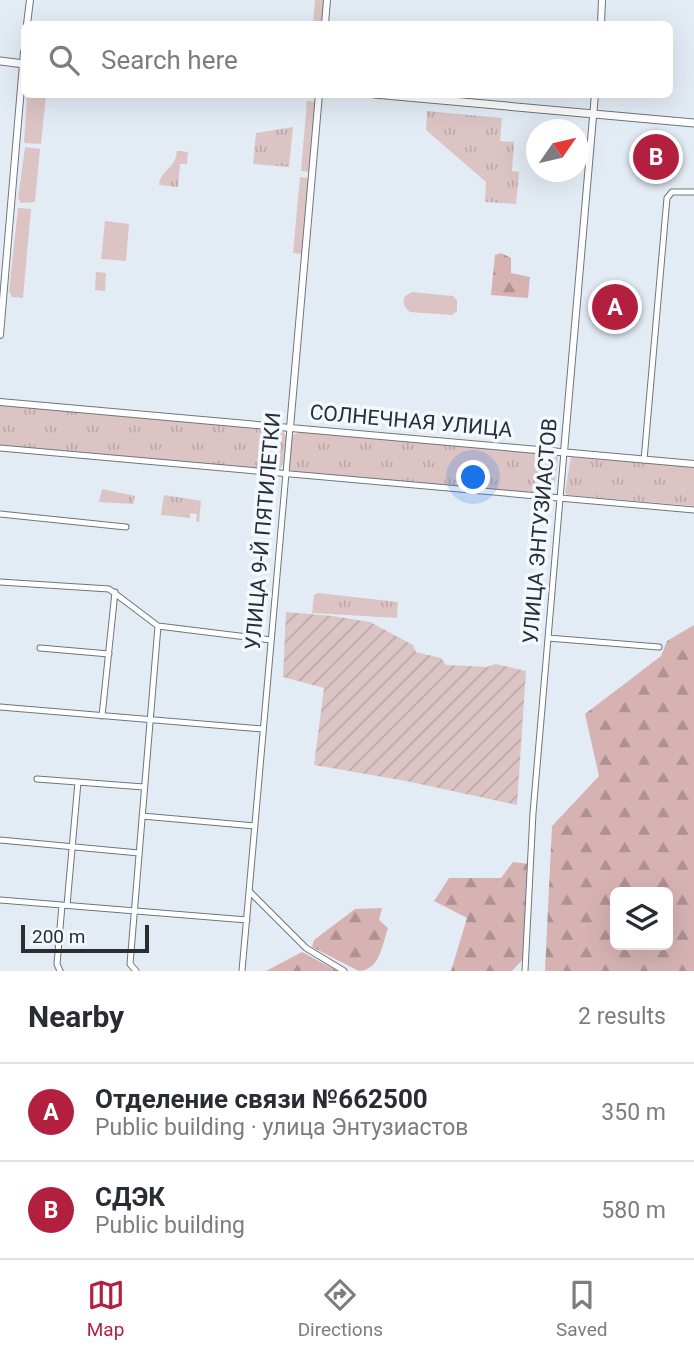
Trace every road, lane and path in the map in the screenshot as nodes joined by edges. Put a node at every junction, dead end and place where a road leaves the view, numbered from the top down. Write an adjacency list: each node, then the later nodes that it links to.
1 (30, 0): 4 (street)
2 (327, 0): 5 (street)
3 (603, 0): 6 (street)
4 (27, 21)
5 (325, 21)
6 (601, 21)
7 (0, 61): 8 (main road)
8 (21, 64)
9 (21, 98): 16 (street)
10 (319, 98): 18 (street, УЛИЦА 9-Й ПЯТИЛЕТКИ)
11 (418, 98): 13 (main road)
12 (595, 98): 13 (street, УЛИЦА ЭНТУЗИАСТОВ)
13 (594, 114): 14 (main road); 20 (street, УЛИЦА ЭНТУЗИАСТОВ)
14 (694, 123)
15 (694, 192): 21 (street)
16 (0, 335)
17 (0, 402): 18 (street, СОЛНЕЧНАЯ УЛИЦА)
18 (290, 428): 20 (street, СОЛНЕЧНАЯ УЛИЦА); 23 (street, УЛИЦА 9-Й ПЯТИЛЕТКИ)
19 (0, 448): 23 (street)
20 (564, 452): 21 (street, СОЛНЕЧНАЯ УЛИЦА); 24 (street, УЛИЦА ЭНТУЗИАСТОВ)
21 (644, 460): 22 (street, СОЛНЕЧНАЯ УЛИЦА)
22 (694, 464)
23 (286, 473): 24 (street); 32 (street, УЛИЦА 9-Й ПЯТИЛЕТКИ)
24 (560, 498): 25 (street); 31 (street, УЛИЦА ЭНТУЗИАСТОВ)
25 (694, 510)
26 (0, 514): 27 (street)
27 (126, 527)
28 (0, 582): 29 (street)
29 (115, 592): 30 (street); 35 (street)
30 (158, 626): 32 (street); 38 (street)
31 (548, 638): 33 (street); 57 (street, УЛИЦА ЭНТУЗИАСТОВ)
32 (271, 639): 39 (street, УЛИЦА 9-Й ПЯТИЛЕТКИ)
33 (659, 647)
34 (40, 648): 35 (street)
35 (109, 653): 37 (street)
36 (0, 707): 37 (street)
37 (102, 716): 38 (street)
38 (148, 719): 39 (street); 42 (street)
39 (263, 729): 44 (street, УЛИЦА 9-Й ПЯТИЛЕТКИ)
40 (37, 779): 41 (street)
41 (78, 782): 42 (street); 46 (street)
42 (144, 787): 43 (street)
43 (142, 816): 44 (street); 47 (street)
44 (255, 826): 48 (street, УЛИЦА 9-Й ПЯТИЛЕТКИ)
45 (0, 840): 46 (street)
46 (72, 847): 47 (street); 50 (street)
47 (139, 853): 51 (street)
48 (250, 892): 52 (street, УЛИЦА 9-Й ПЯТИЛЕТКИ); 56 (street)
49 (0, 900): 50 (street)
50 (65, 905): 51 (street); 53 (street)
51 (134, 911): 52 (street); 54 (street)
52 (247, 920): 55 (street, УЛИЦА 9-Й ПЯТИЛЕТКИ)
53 (60, 971)
54 (136, 971)
55 (242, 971)
56 (344, 971)
57 (525, 971)

